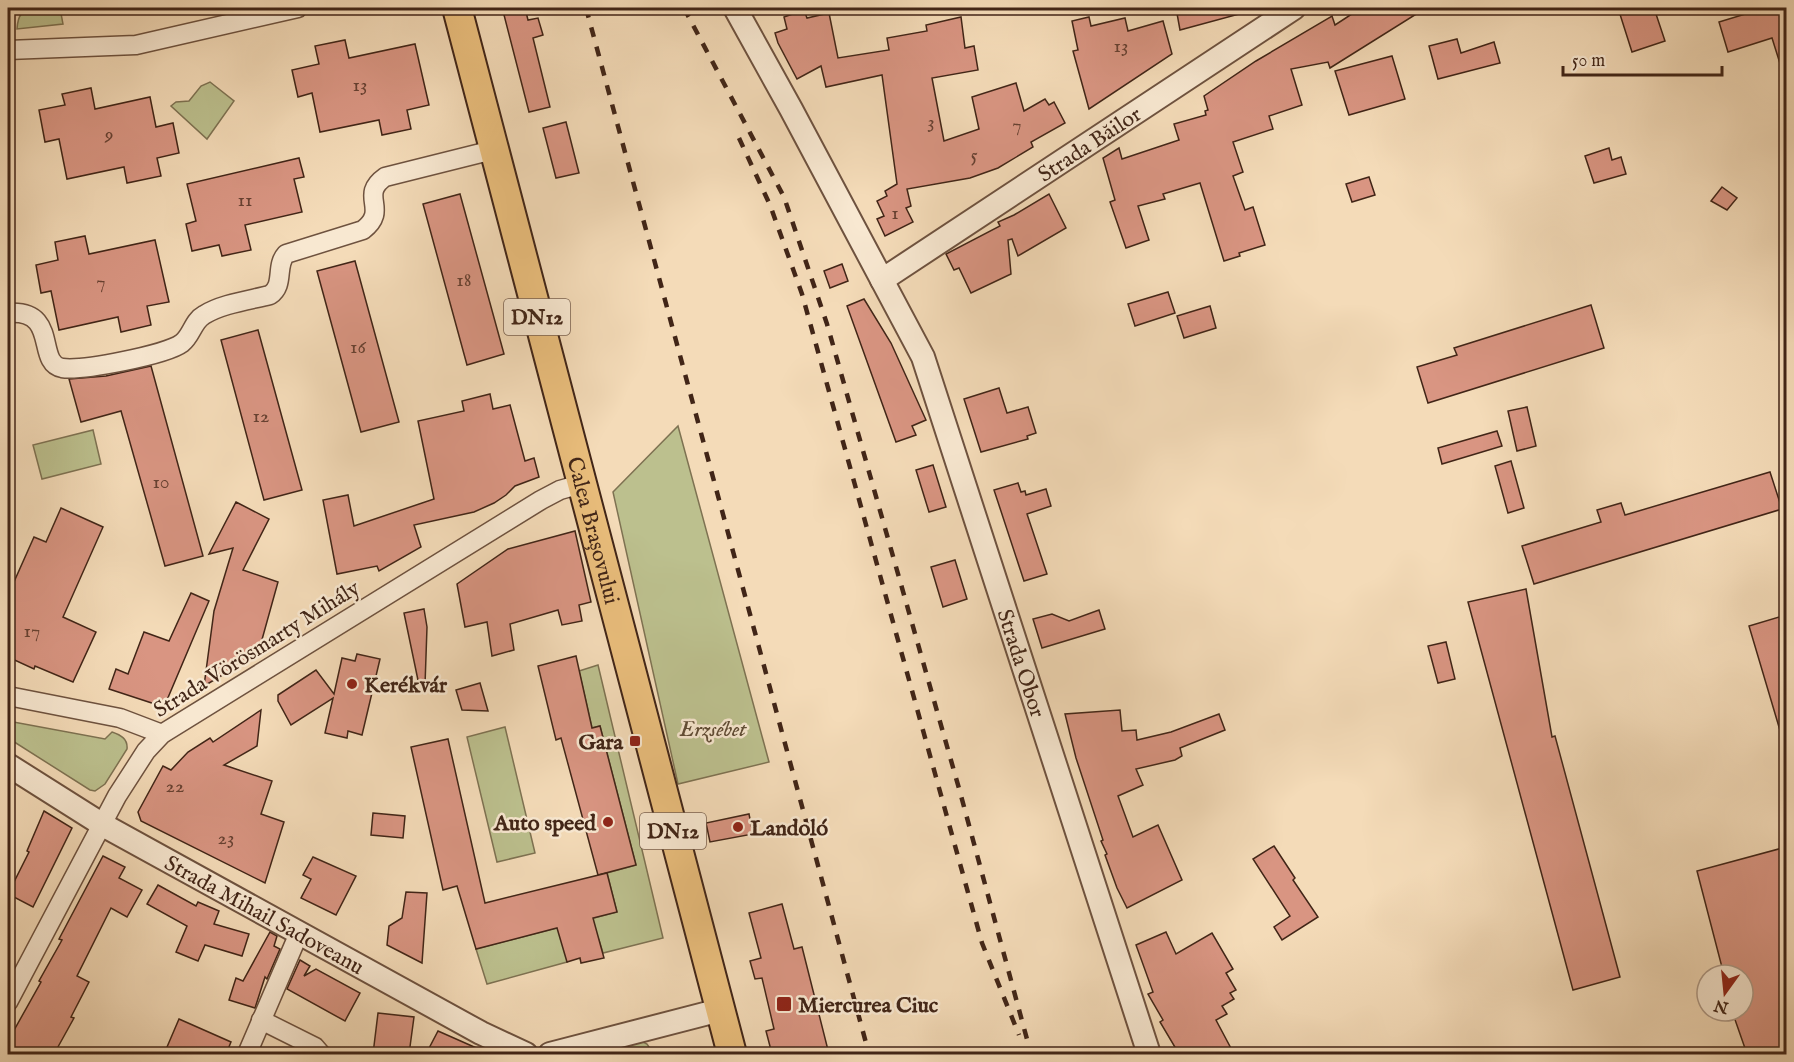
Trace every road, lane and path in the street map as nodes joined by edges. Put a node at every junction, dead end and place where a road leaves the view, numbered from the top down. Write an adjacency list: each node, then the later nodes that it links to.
1 (298, 8): 5 (street)
2 (457, 8): 6 (main road, Calea Brașovului / DN12)
3 (735, 8): 7 (street, Strada Obor)
4 (1294, 8): 7 (street, Strada Băilor)
5 (8, 50)
6 (493, 150): 8 (street); 9 (main road, Calea Brașovului / DN12)
7 (882, 280): 23 (street, Strada Obor)
8 (8, 313)
9 (581, 484): 11 (street, Strada Vörösmarty Mihály); 16 (main road, Calea Brașovului / DN12)
10 (8, 696): 11 (street)
11 (162, 734): 13 (street, Strada Vörösmarty Mihály)
12 (8, 765): 13 (street, Strada Mihail Sadoveanu)
13 (103, 825): 14 (street, Strada Mihail Sadoveanu); 15 (street, Strada Vörösmarty Mihály)
14 (299, 933): 17 (street); 20 (street, Strada Mihail Sadoveanu)
15 (8, 1002)
16 (720, 1010): 21 (street); 22 (main road, Calea Brașovului / DN12)
17 (261, 1020): 18 (street); 19 (street)
18 (247, 1054)
19 (321, 1054)
20 (526, 1054)
21 (550, 1054)
22 (732, 1054)
23 (1149, 1054)

